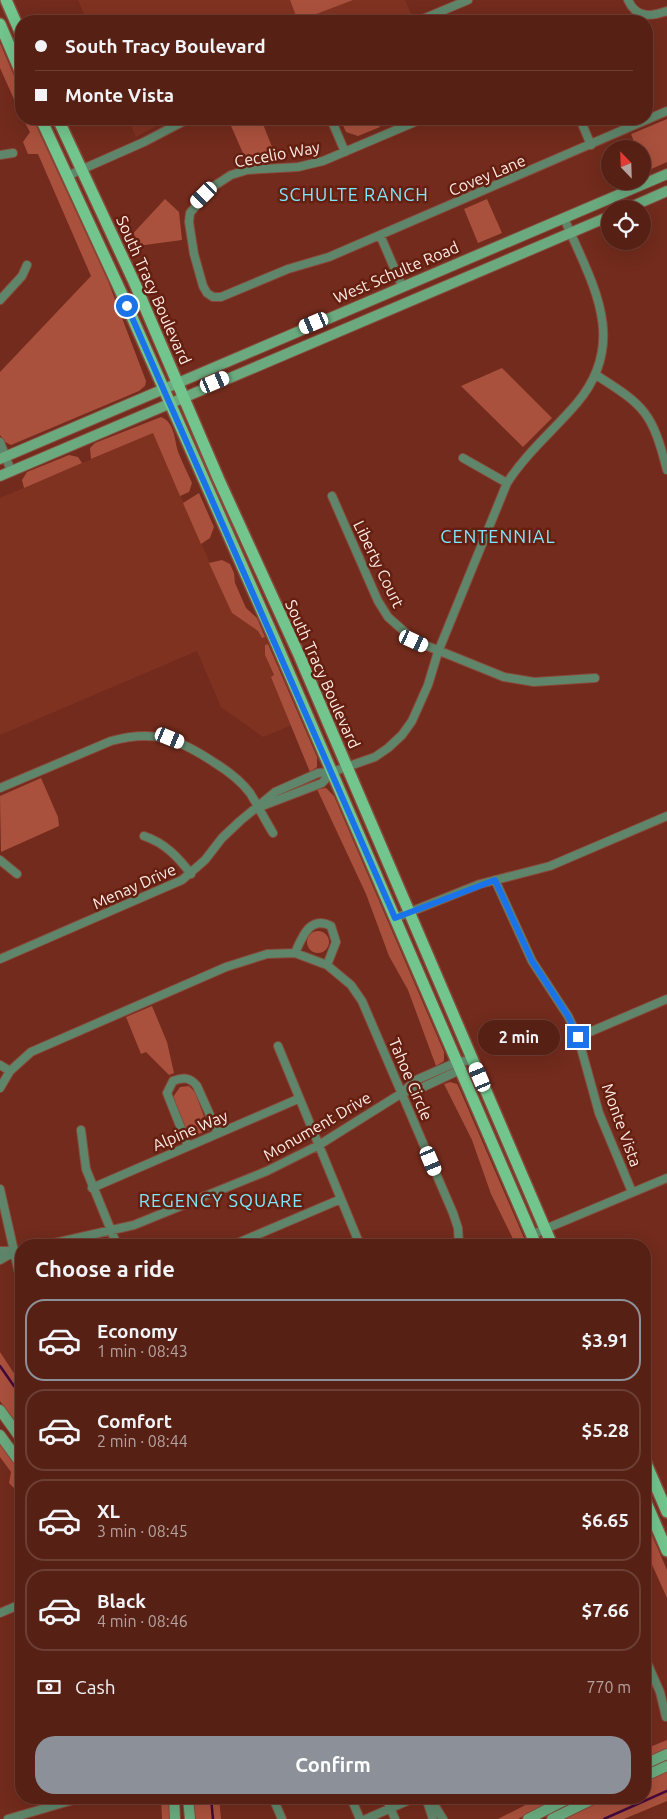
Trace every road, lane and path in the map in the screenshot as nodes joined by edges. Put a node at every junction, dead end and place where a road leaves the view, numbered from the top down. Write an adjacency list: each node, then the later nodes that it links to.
1 (6, 0): 8 (main road)
2 (468, 0): 5 (street)
3 (628, 0): 6 (street)
4 (667, 12): 7 (street)
5 (432, 15)
6 (644, 15)
7 (653, 15)
8 (15, 20)
9 (0, 24): 10 (main road)
10 (15, 58)
11 (667, 111): 12 (street, Covey Lane)
12 (653, 117)
13 (44, 125): 26 (main road, South Tracy Boulevard)
14 (61, 125): 24 (main road, South Tracy Boulevard)
15 (177, 125): 24 (street)
16 (334, 125): 21 (street, Cecelio Way)
17 (408, 125): 21 (street)
18 (583, 125): 20 (street)
19 (636, 125): 20 (street, Covey Lane)
20 (591, 145): 32 (street, Covey Lane)
21 (345, 152): 34 (street, Cecelio Way)
22 (13, 153): 23 (street)
23 (0, 155)
24 (81, 169): 26 (street); 38 (main road, South Tracy Boulevard)
25 (667, 174): 29 (main road, West Schulte Road)
26 (67, 176): 39 (main road, South Tracy Boulevard)
27 (667, 191): 28 (main road)
28 (646, 200)
29 (564, 218): 31 (street, Menay Drive); 35 (main road, West Schulte Road)
30 (601, 220): 31 (main road, West Schulte Road)
31 (570, 233): 37 (street, Menay Drive); 40 (main road, West Schulte Road)
32 (380, 235): 34 (street, Covey Lane); 35 (street)
33 (27, 265): 36 (street)
34 (288, 269)
35 (402, 286): 38 (main road, West Schulte Road)
36 (0, 300)
37 (596, 376): 45 (street); 47 (street, Menay Drive)
38 (177, 382): 39 (main road, West Schulte Road); 40 (main road, South Tracy Boulevard)
39 (163, 389): 41 (main road, South Tracy Boulevard); 43 (main road, West Schulte Road)
40 (183, 396): 41 (main road, West Schulte Road); 51 (main road, South Tracy Boulevard)
41 (170, 403): 46 (main road, West Schulte Road); 52 (main road, South Tracy Boulevard)
42 (0, 442): 43 (street)
43 (3, 458): 46 (street)
44 (464, 458): 47 (street)
45 (667, 470)
46 (3, 473)
47 (507, 483): 49 (street, Menay Drive)
48 (332, 496): 49 (street, Liberty Court)
49 (438, 652): 50 (street, Liberty Court); 51 (street, Menay Drive)
50 (595, 678)
51 (347, 767): 52 (street, Menay Drive); 62 (main road, South Tracy Boulevard)
52 (332, 772): 54 (street, Menay Drive); 63 (main road, South Tracy Boulevard)
53 (0, 788): 54 (street)
54 (258, 807): 56 (street); 60 (street, Menay Drive)
55 (667, 816): 61 (street)
56 (273, 833)
57 (144, 836): 60 (street)
58 (0, 860): 59 (street)
59 (17, 874)
60 (191, 874): 65 (street, Menay Drive)
61 (495, 880): 62 (street); 68 (street, Monte Vista)
62 (409, 912): 63 (street); 70 (main road, South Tracy Boulevard)
63 (395, 918): 72 (main road, South Tracy Boulevard)
64 (295, 953): 66 (street, Tahoe Circle); 66 (street); 73 (street, Tahoe Circle)
65 (0, 959)
66 (326, 965): 75 (street, Tahoe Circle)
67 (667, 999): 68 (street)
68 (578, 1037): 84 (street, Monte Vista)
69 (278, 1046): 76 (street)
70 (473, 1060): 72 (street, Monument Drive); 86 (main road, South Tracy Boulevard)
71 (0, 1065): 73 (street)
72 (459, 1066): 75 (street, Monument Drive); 94 (main road, South Tracy Boulevard)
73 (10, 1071): 74 (street, Tahoe Circle)
74 (0, 1088)
75 (402, 1092): 79 (street, Monument Drive); 93 (street, Tahoe Circle)
76 (298, 1099): 78 (street, Alpine Way); 79 (street)
77 (81, 1130): 82 (street)
78 (218, 1133): 80 (street, Alpine Way); 80 (street)
79 (318, 1145): 85 (street); 87 (street, Monument Drive)
80 (188, 1146): 82 (street, Alpine Way)
81 (667, 1178): 84 (street)
82 (92, 1188): 87 (street)
83 (0, 1189): 97 (street)
84 (632, 1192): 86 (street)
85 (342, 1199): 88 (street); 92 (street)
86 (546, 1229): 95 (street); 96 (main road, South Tracy Boulevard)
87 (111, 1231): 89 (street, Monument Drive); 90 (street)
88 (253, 1237): 91 (street)
89 (74, 1239)
90 (114, 1239)
91 (248, 1239)
92 (358, 1239)
93 (459, 1239)
94 (533, 1239)
95 (534, 1239)
96 (550, 1239)
97 (15, 1241)
98 (0, 1251): 99 (street)
99 (15, 1251)
100 (15, 1252): 101 (street)
101 (0, 1260)
102 (0, 1410): 103 (main road)
103 (15, 1431)
104 (0, 1435): 105 (main road)
105 (15, 1456)
106 (651, 1480): 107 (main road)
107 (667, 1512)
108 (651, 1514): 109 (main road)
109 (667, 1551)
110 (15, 1607): 111 (street)
111 (0, 1613)
112 (651, 1672): 113 (street)
113 (666, 1717)
114 (667, 1754): 115 (main road)
115 (651, 1761)
116 (667, 1766): 117 (main road)
117 (651, 1773)
118 (59, 1804): 130 (street)
119 (174, 1804): 131 (main road)
120 (189, 1804): 132 (main road)
121 (276, 1804): 133 (street)
122 (354, 1804): 134 (street)
123 (388, 1804): 129 (street)
124 (401, 1804): 129 (street)
125 (429, 1804): 137 (street)
126 (432, 1804): 138 (street)
127 (557, 1804): 139 (main road)
128 (583, 1804): 140 (main road)
129 (390, 1809): 135 (street); 136 (street)
130 (8, 1819)
131 (175, 1819)
132 (190, 1819)
133 (282, 1819)
134 (360, 1819)
135 (366, 1819)
136 (395, 1819)
137 (433, 1819)
138 (443, 1819)
139 (528, 1819)
140 (552, 1819)

